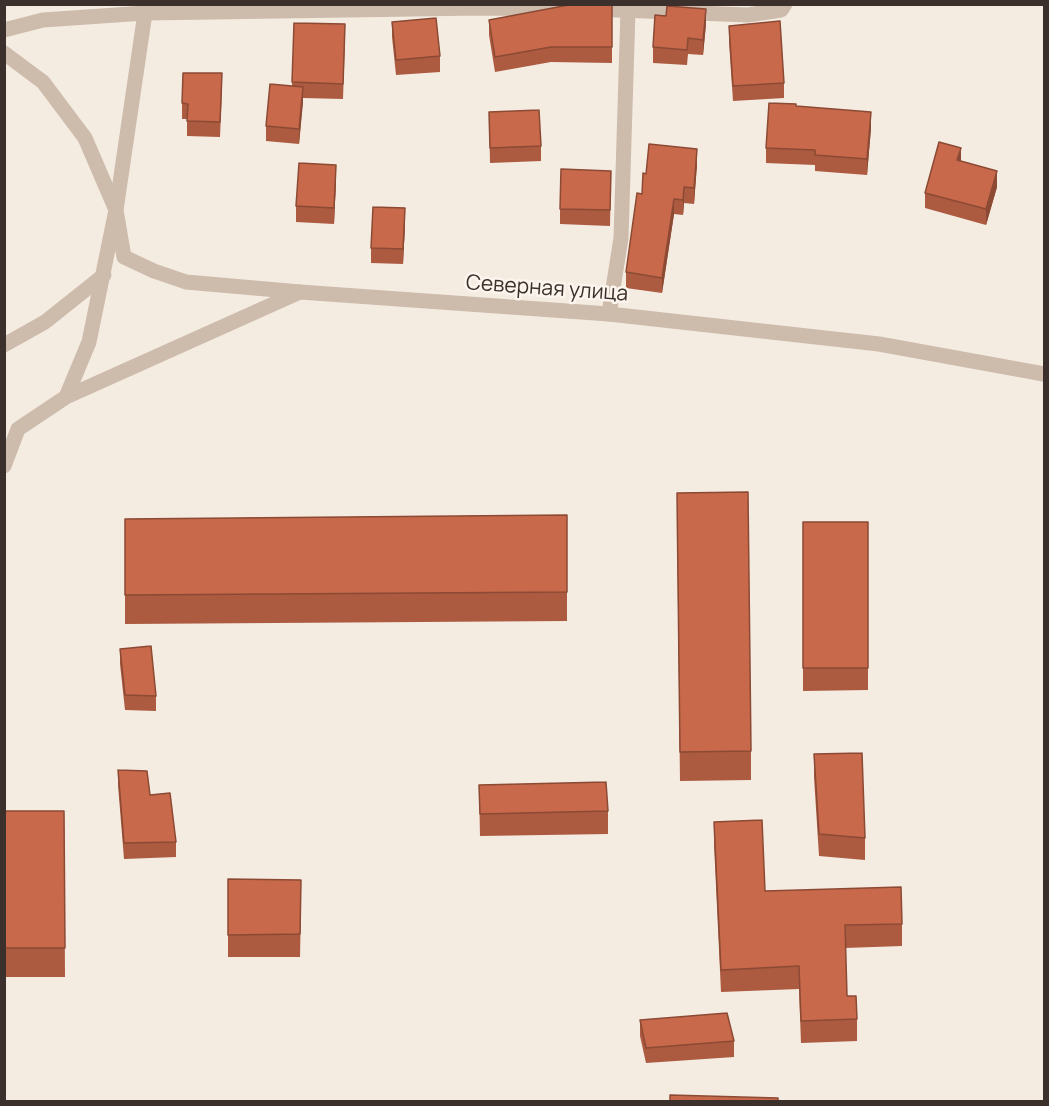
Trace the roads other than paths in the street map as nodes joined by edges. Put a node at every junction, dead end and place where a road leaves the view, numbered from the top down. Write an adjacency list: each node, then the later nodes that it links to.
1 (785, 4): 2 (street)
2 (628, 10): 3 (street); 9 (street)
3 (145, 13): 4 (street); 6 (street)
4 (4, 30)
5 (4, 53): 6 (street)
6 (116, 210): 7 (street); 8 (street)
7 (104, 275): 10 (street); 12 (street)
8 (300, 292): 9 (street, Северная улица); 12 (street, Северная улица)
9 (609, 314): 11 (street, Северная улица)
10 (4, 345)
11 (1044, 374)
12 (66, 398): 13 (street, Северная улица)
13 (4, 466)

